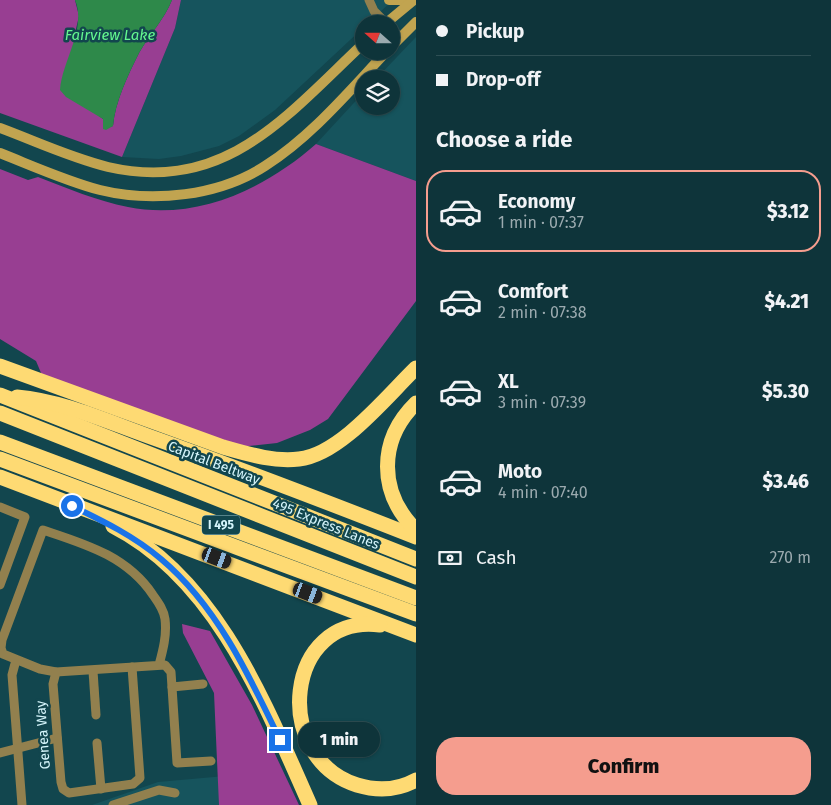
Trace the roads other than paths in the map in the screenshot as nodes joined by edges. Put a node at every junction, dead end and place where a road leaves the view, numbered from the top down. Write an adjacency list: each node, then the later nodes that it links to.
1 (369, 0): 5 (street)
2 (389, 0): 3 (main road)
3 (402, 0)
4 (414, 0): 6 (main road)
5 (378, 15)
6 (398, 15)
7 (416, 22): 8 (main road)
8 (400, 38)
9 (355, 52): 11 (main road)
10 (378, 60): 12 (main road)
11 (0, 128)
12 (0, 153)
13 (416, 361): 17 (highway)
14 (0, 366): 17 (highway)
15 (416, 368): 17 (highway)
16 (0, 395): 26 (highway); 27 (highway, Capital Beltway)
17 (387, 397)
18 (416, 403): 25 (highway)
19 (0, 413): 28 (highway, 495 Express Lanes / I 495)
20 (0, 442): 30 (highway, I 495)
21 (0, 459): 31 (highway, I 495)
22 (0, 477): 23 (highway)
23 (58, 498): 32 (highway); 52 (highway)
24 (0, 507): 29 (street)
25 (416, 530)
26 (416, 537)
27 (416, 559)
28 (416, 577)
29 (0, 585)
30 (416, 598)
31 (416, 614)
32 (399, 628): 33 (highway); 47 (highway)
33 (416, 635)
34 (16, 660): 35 (street); 38 (street); 44 (street)
35 (159, 665): 36 (street); 40 (street)
36 (132, 667): 37 (street); 48 (street)
37 (93, 671): 38 (street); 41 (street)
38 (56, 672): 42 (street, Genea Way)
39 (203, 684): 40 (street)
40 (172, 687): 46 (street)
41 (96, 715)
42 (57, 738): 44 (street); 48 (street, Genea Way)
43 (97, 743): 48 (street)
44 (17, 749): 45 (street); 50 (street)
45 (0, 754)
46 (211, 761)
47 (416, 780)
48 (101, 789)
49 (175, 793): 51 (street)
50 (22, 805)
51 (113, 805)
52 (310, 805)

